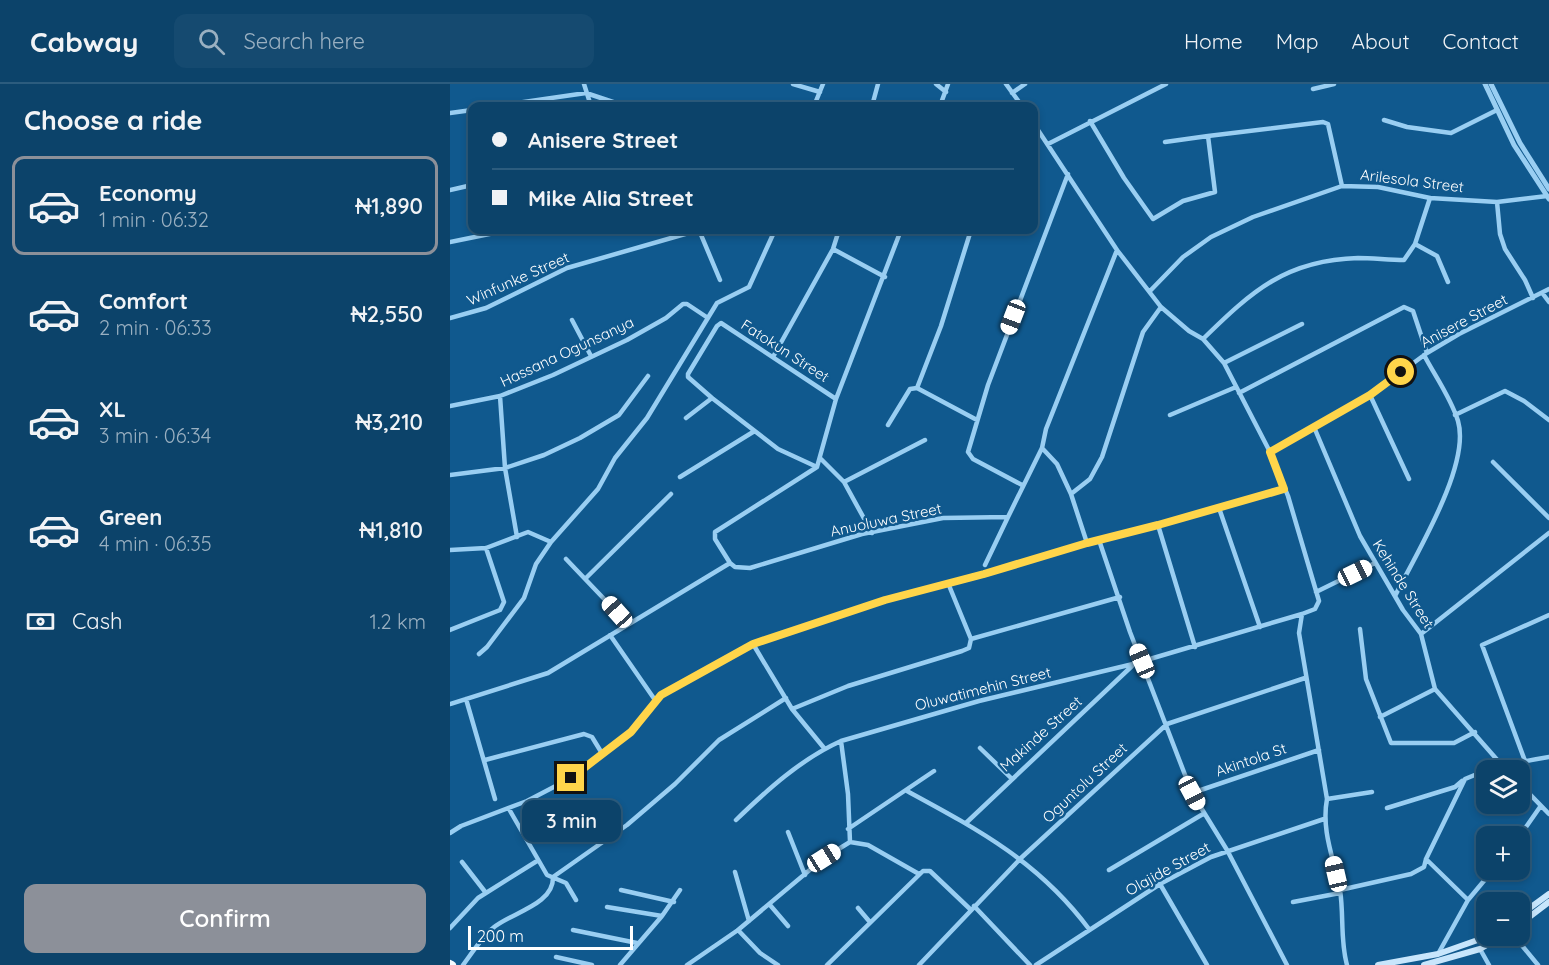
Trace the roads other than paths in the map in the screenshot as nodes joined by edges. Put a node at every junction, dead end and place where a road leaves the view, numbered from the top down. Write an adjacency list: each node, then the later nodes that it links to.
1 (584, 84): 16 (street)
2 (793, 84): 14 (street)
3 (823, 84): 14 (street)
4 (878, 84): 22 (street)
5 (936, 84): 15 (street)
6 (948, 84): 15 (street)
7 (1006, 84): 17 (street)
8 (1025, 84): 17 (street)
9 (1166, 84): 29 (street)
10 (1334, 84): 13 (street)
11 (1485, 84): 25 (street)
12 (1491, 84): 37 (street)
13 (1313, 89)
14 (820, 92): 21 (street)
15 (946, 92): 23 (street)
16 (586, 93): 18 (street); 19 (street); 20 (street)
17 (1012, 93): 24 (street)
18 (524, 102)
19 (589, 102)
20 (613, 102)
21 (816, 102)
22 (873, 102)
23 (942, 102)
24 (1017, 102)
25 (1497, 110): 28 (street); 39 (street)
26 (468, 111): 27 (street)
27 (450, 114)
28 (1384, 120)
29 (1090, 121): 31 (street); 33 (street)
30 (1038, 129): 33 (street)
31 (1208, 136): 32 (street); 36 (street)
32 (1165, 142)
33 (1048, 144): 34 (street)
34 (1068, 174): 52 (street); 82 (street)
35 (468, 186): 38 (street)
36 (1342, 186): 40 (street, Arilesola Street); 57 (street, Arilesola Street)
37 (1549, 189)
38 (450, 190)
39 (1548, 197): 41 (street, Arilesola Street)
40 (1430, 198): 41 (street, Arilesola Street); 50 (street)
41 (1497, 202): 59 (street)
42 (489, 234): 49 (street)
43 (685, 234): 62 (street, Winfunke Street)
44 (701, 234): 54 (street)
45 (773, 234): 63 (street)
46 (838, 234): 51 (street)
47 (900, 234): 53 (street)
48 (970, 234): 72 (street)
49 (450, 242)
50 (1415, 244): 55 (street); 66 (street)
51 (833, 249): 53 (street); 69 (street)
52 (1117, 250): 57 (street); 88 (street)
53 (885, 277): 77 (street)
54 (720, 280)
55 (1448, 282)
56 (1549, 289): 58 (street, Anisere Street)
57 (1150, 291): 61 (street)
58 (1543, 294): 59 (street, Anisere Street); 60 (street)
59 (1533, 298): 67 (street, Anisere Street)
60 (1549, 302)
61 (1161, 307): 66 (street); 101 (street)
62 (450, 318)
63 (708, 318): 68 (street, Hassana Ogunsanya); 110 (street)
64 (572, 320): 68 (street)
65 (1302, 324): 70 (street)
66 (1203, 339): 70 (street)
67 (1426, 354): 73 (street); 74 (street, Anisere Street); 79 (street)
68 (591, 356): 75 (street, Hassana Ogunsanya)
69 (773, 357): 76 (street, Fatokun Street); 77 (street, Fatokun Street)
70 (1224, 363): 73 (street)
71 (648, 376): 93 (street)
72 (917, 388): 82 (street); 84 (street)
73 (1237, 390): 80 (street); 89 (street)
74 (1370, 395): 85 (street, Anisere Street); 96 (street)
75 (500, 396): 78 (street, Hassana Ogunsanya); 93 (street)
76 (712, 398): 81 (street); 86 (street)
77 (836, 399): 90 (street)
78 (450, 406)
79 (1455, 414): 83 (street); 121 (street)
80 (1170, 415)
81 (686, 418)
82 (977, 420): 98 (street)
83 (1549, 420)
84 (888, 425)
85 (1314, 427): 89 (street, Anisere Street); 116 (street, Kehinde Street)
86 (753, 432): 92 (street); 95 (street)
87 (925, 440): 97 (street)
88 (1042, 448): 98 (street); 101 (street)
89 (1270, 452): 99 (street)
90 (820, 459): 92 (street); 97 (street)
91 (1493, 462): 104 (street)
92 (817, 467): 115 (street)
93 (505, 468): 94 (street); 108 (street)
94 (450, 475)
95 (680, 477)
96 (1409, 479)
97 (844, 482): 106 (street)
98 (1022, 485): 103 (street)
99 (1284, 489): 102 (street); 120 (street)
100 (670, 494): 118 (street)
101 (1071, 494): 111 (street)
102 (1219, 508): 105 (street); 126 (street)
103 (1008, 517): 106 (street, Anuoluwa Street); 117 (street)
104 (1549, 518)
105 (1158, 525): 109 (street); 133 (street)
106 (872, 533): 115 (street, Anuoluwa Street)
107 (1549, 533): 130 (street)
108 (517, 537): 110 (street); 112 (street)
109 (1099, 540): 111 (street); 122 (street)
110 (551, 542): 134 (street)
111 (1087, 543): 119 (street)
112 (486, 548): 113 (street); 128 (street)
113 (450, 550)
114 (566, 559): 118 (street)
115 (730, 562): 125 (street)
116 (1375, 563): 120 (street); 121 (street, Kehinde Street)
117 (986, 565)
118 (585, 579): 125 (street)
119 (948, 583): 131 (street); 132 (street)
120 (1316, 592): 123 (street)
121 (1395, 596): 130 (street, Kehinde Street)
122 (1120, 597): 131 (street); 135 (street)
123 (1302, 614): 126 (street, Oluwatimehin Street); 137 (street)
124 (1549, 615): 155 (street)
125 (628, 624): 129 (street)
126 (1260, 627): 133 (street, Oluwatimehin Street)
127 (1360, 629): 144 (street)
128 (450, 630)
129 (610, 634): 140 (street); 141 (street)
130 (1421, 634): 138 (street, Kehinde Street)
131 (971, 639): 143 (street)
132 (753, 644): 139 (street); 141 (street)
133 (1195, 647): 135 (street, Oluwatimehin Street)
134 (479, 654)
135 (1142, 661): 136 (street, Oluwatimehin Street); 145 (street)
136 (1133, 664): 147 (street, Oluwatimehin Street); 159 (street, Makinde Street)
137 (1305, 678): 145 (street, Oguntolu Street); 150 (street)
138 (1435, 689): 144 (street); 146 (street, Kehinde Street)
139 (786, 698): 143 (street); 189 (street)
140 (466, 699): 142 (street); 153 (street)
141 (656, 700): 151 (street)
142 (450, 704)
143 (792, 709): 148 (street)
144 (1380, 717): 146 (street)
145 (1167, 724): 163 (street); 181 (street, Oguntolu Street)
146 (1475, 732): 154 (street, Kehinde Street)
147 (841, 741): 148 (street, Oluwatimehin Street); 176 (street)
148 (824, 748): 173 (street, Oluwatimehin Street)
149 (980, 748): 159 (street)
150 (1319, 750): 163 (street, Akintola St); 166 (street)
151 (603, 755): 153 (street); 169 (street)
152 (1549, 758): 156 (street)
153 (484, 760): 165 (street)
154 (1498, 760)
155 (1525, 760)
156 (1530, 760)
157 (934, 771): 161 (street)
158 (1476, 774): 160 (street)
159 (1011, 778): 174 (street, Makinde Street)
160 (1465, 779): 168 (street); 182 (street)
161 (907, 791): 174 (street); 176 (street)
162 (1372, 792): 166 (street)
163 (1192, 793): 170 (street)
164 (1530, 796): 167 (street)
165 (495, 799)
166 (1327, 799): 172 (street)
167 (1540, 807): 171 (street); 175 (street)
168 (1387, 808)
169 (509, 809): 178 (street); 183 (street)
170 (1203, 814): 180 (street); 185 (street)
171 (1549, 814)
172 (1324, 819): 180 (street, Olajide Street); 194 (street)
173 (736, 820)
174 (966, 823): 181 (street)
175 (1527, 826)
176 (848, 829): 179 (street)
177 (788, 832): 188 (street)
178 (450, 833)
179 (850, 842): 187 (street); 188 (street)
180 (1227, 850): 191 (street, Olajide Street); 237 (street)
181 (1021, 858): 204 (street, Oguntolu Street); 213 (street)
182 (1426, 859): 194 (street); 198 (street)
183 (537, 861): 189 (street); 195 (street)
184 (462, 862): 195 (street)
185 (1108, 870)
186 (735, 872): 209 (street)
187 (919, 874): 204 (street); 210 (street)
188 (805, 875): 202 (street)
189 (553, 877): 197 (street); 226 (street)
190 (1485, 880): 198 (street)
191 (1160, 884): 213 (street, Olajide Street); 236 (street)
192 (621, 890): 199 (street)
193 (680, 890): 199 (street)
194 (1340, 892): 200 (street); 238 (street)
195 (486, 893): 212 (street)
196 (1549, 894): 206 (main road)
197 (576, 900)
198 (1468, 900): 221 (street)
199 (674, 902): 207 (street)
200 (1293, 902)
201 (1549, 902): 208 (main road)
202 (770, 905): 209 (street); 211 (street)
203 (607, 907): 207 (street)
204 (972, 907): 223 (street); 232 (street, Oguntolu Street)
205 (858, 908): 210 (street)
206 (1530, 908)
207 (662, 916): 217 (street)
208 (1530, 916)
209 (749, 921): 215 (street)
210 (869, 921): 231 (street)
211 (788, 926)
212 (450, 928)
213 (1089, 929): 235 (street, Olajide Street)
214 (573, 930): 217 (street)
215 (738, 930): 229 (street); 230 (street)
216 (1476, 942): 221 (main road)
217 (637, 944): 228 (street)
218 (1485, 946): 220 (main road)
219 (1522, 946): 242 (street)
220 (1480, 949): 225 (main road); 241 (street)
221 (1438, 954): 224 (main road)
222 (556, 957): 227 (street)
223 (1025, 959): 233 (street); 234 (street)
224 (1397, 963): 239 (main road)
225 (1440, 964): 240 (main road)
226 (463, 965)
227 (592, 965)
228 (620, 965)
229 (687, 965)
230 (778, 965)
231 (827, 965)
232 (919, 965)
233 (1019, 965)
234 (1030, 965)
235 (1036, 965)
236 (1207, 965)
237 (1287, 965)
238 (1347, 965)
239 (1378, 965)
240 (1424, 965)
241 (1489, 965)
242 (1538, 965)

